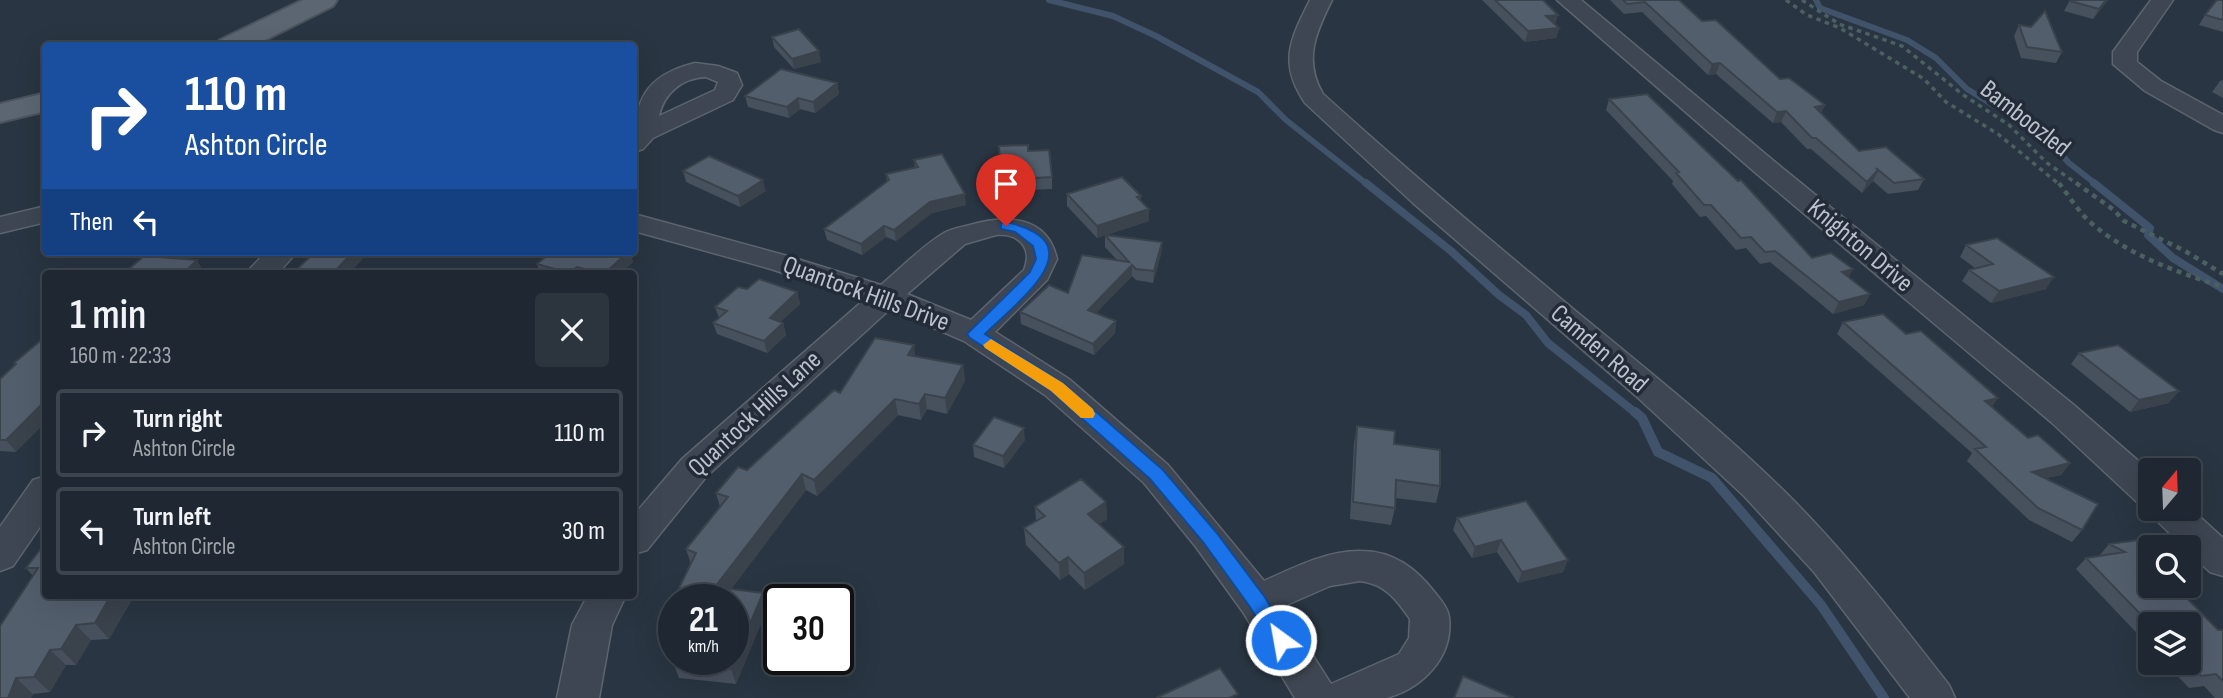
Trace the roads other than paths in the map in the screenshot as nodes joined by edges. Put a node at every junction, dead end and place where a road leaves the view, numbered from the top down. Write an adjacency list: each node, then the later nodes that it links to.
1 (324, 0): 5 (main road)
2 (1321, 0): 27 (street, Camden Road)
3 (1567, 0): 16 (street, Knighton Drive)
4 (2162, 0): 8 (street)
5 (238, 42)
6 (42, 103): 7 (main road)
7 (0, 113)
8 (2223, 125)
9 (42, 215): 11 (street)
10 (637, 223): 14 (street, Quantock Hills Drive)
11 (0, 225)
12 (279, 256): 13 (street)
13 (264, 270)
14 (887, 297): 15 (street, Quantock Hills Drive); 15 (street, Quantock Hills Lane); 19 (street, Quantock Hills Lane)
15 (975, 334): 23 (street, Quantock Hills Drive)
16 (2138, 482)
17 (42, 495): 20 (street)
18 (2182, 522): 21 (street)
19 (637, 536)
20 (0, 556)
21 (2223, 561)
22 (605, 599): 24 (street)
23 (1257, 601): 25 (street, Quantock Hills Drive); 26 (street)
24 (578, 698)
25 (1317, 698)
26 (1343, 698)
27 (1934, 698)

